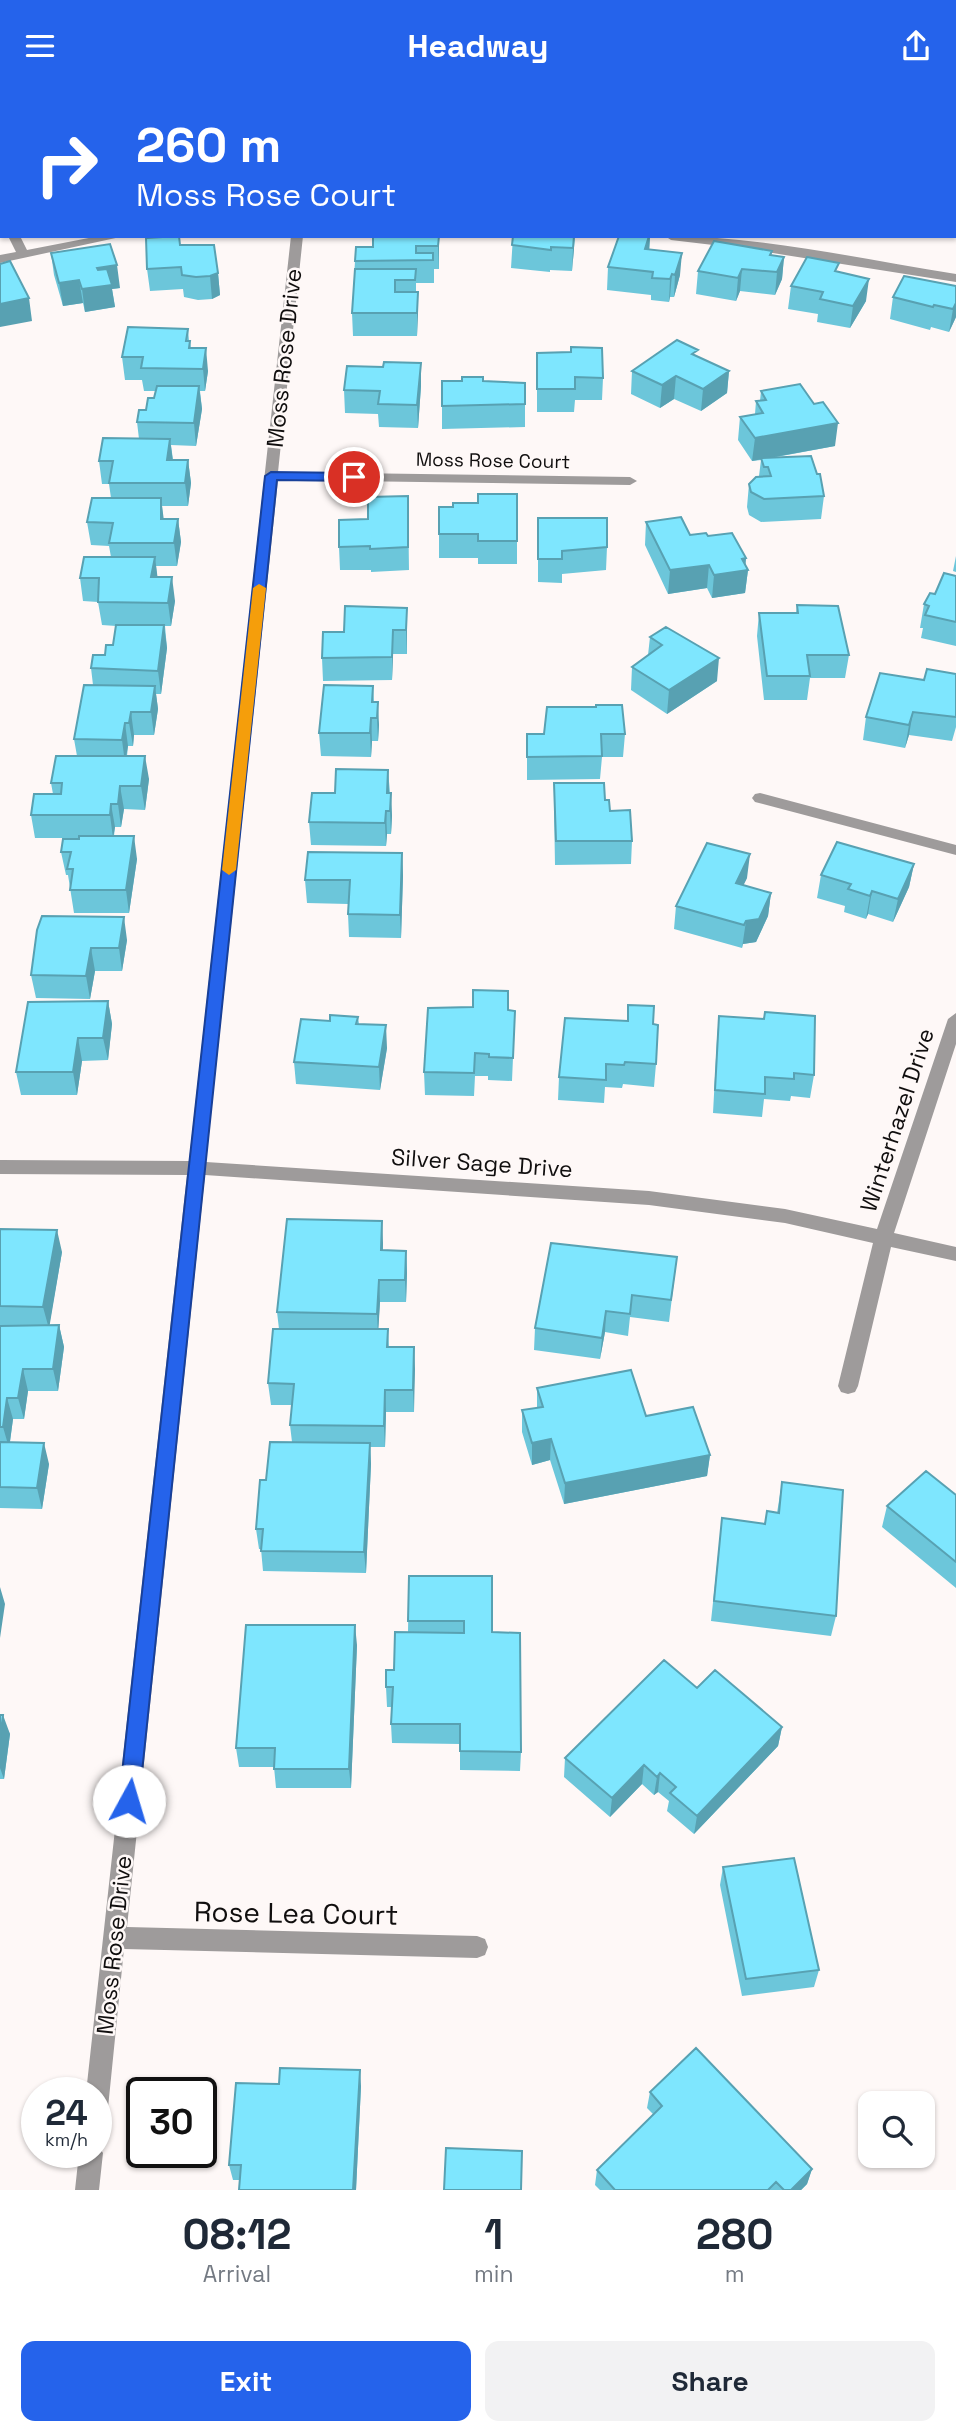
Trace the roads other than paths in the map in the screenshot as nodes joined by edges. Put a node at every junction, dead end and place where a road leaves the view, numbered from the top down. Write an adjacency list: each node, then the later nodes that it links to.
1 (15, 238): 5 (street)
2 (109, 238): 5 (street)
3 (297, 238): 8 (street, Moss Rose Drive)
4 (688, 238): 7 (street)
5 (23, 254): 6 (street)
6 (0, 258)
7 (956, 278)
8 (271, 476): 9 (street, Moss Rose Court); 14 (street, Moss Rose Drive)
9 (630, 481)
10 (760, 798): 11 (street)
11 (956, 850)
12 (956, 1019): 15 (street, Winterhazel Drive)
13 (0, 1167): 14 (street, Silver Sage Drive)
14 (197, 1168): 15 (street, Silver Sage Drive); 18 (street, Moss Rose Drive)
15 (884, 1236): 16 (street, Silver Sage Drive); 17 (street, Winterhazel Drive)
16 (956, 1254)
17 (848, 1387)
18 (114, 1938): 19 (street, Rose Lea Court); 20 (street, Moss Rose Drive)
19 (477, 1947)
20 (99, 2077)
21 (90, 2168): 22 (street)
22 (88, 2190)

